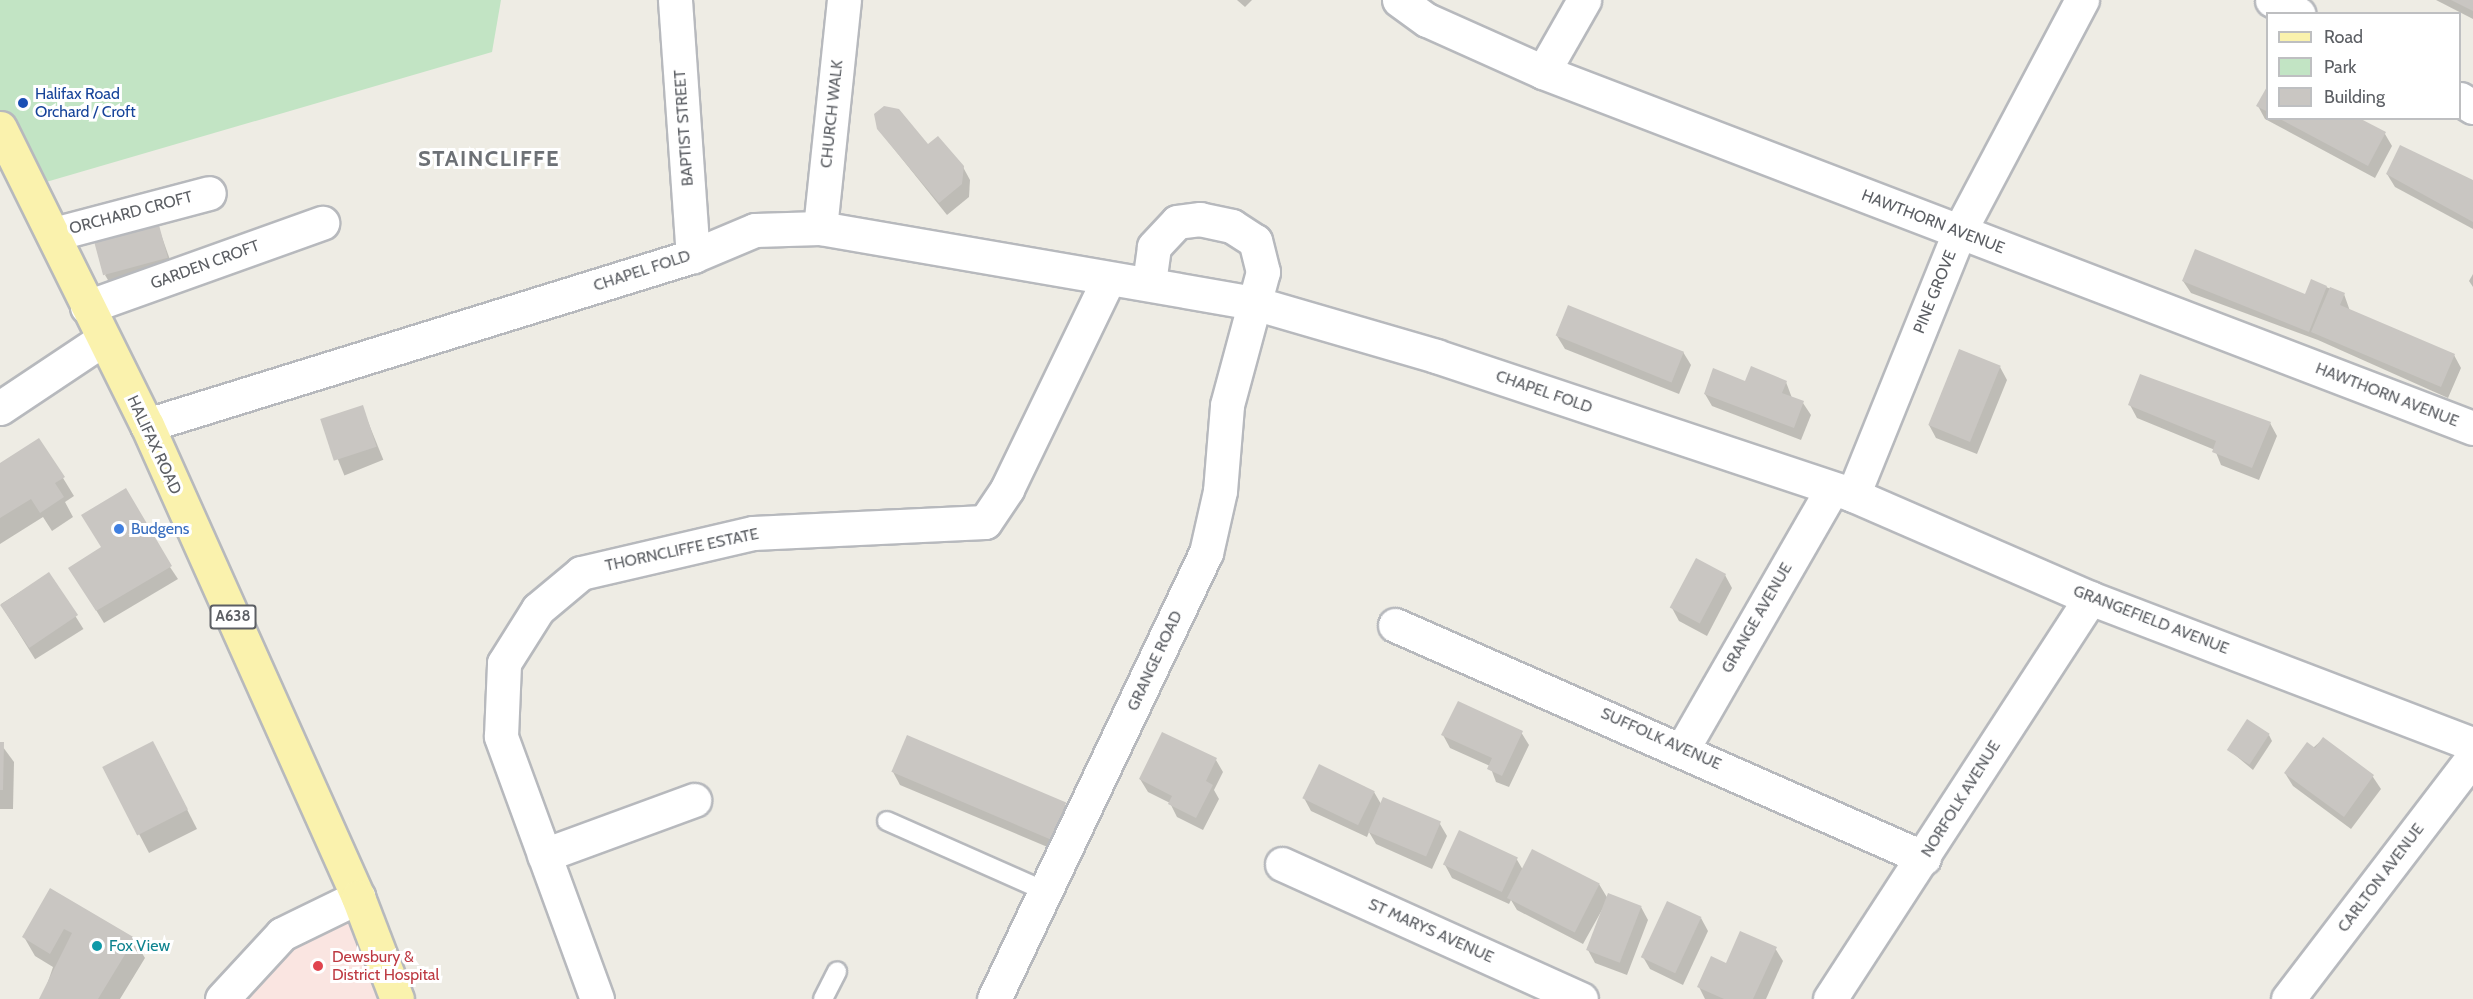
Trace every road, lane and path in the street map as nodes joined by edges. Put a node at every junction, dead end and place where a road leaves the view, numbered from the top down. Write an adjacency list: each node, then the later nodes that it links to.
1 (675, 0): 15 (street, BAPTIST STREET)
2 (844, 0): 12 (street, CHURCH WALK)
3 (1399, 0): 8 (street, HAWTHORN AVENUE)
4 (1584, 0): 8 (street)
5 (2082, 0): 13 (street, PINE GROVE)
6 (2272, 0): 7 (street)
7 (2294, 12)
8 (1543, 72): 13 (street, HAWTHORN AVENUE)
9 (0, 128): 14 (main road, HALIFAX ROAD / A638)
10 (209, 193): 14 (street, ORCHARD CROFT)
11 (322, 223): 19 (street, GARDEN CROFT)
12 (820, 228): 15 (street, CHAPEL FOLD); 16 (street, CHAPEL FOLD)
13 (1959, 232): 23 (street, HAWTHORN AVENUE); 24 (street, PINE GROVE)
14 (54, 234): 19 (main road, HALIFAX ROAD / A638)
15 (693, 256): 22 (street, CHAPEL FOLD)
16 (1108, 280): 17 (street, CHAPEL FOLD); 32 (street, THORNCLIFFE ESTATE)
17 (1149, 284): 18 (street, CHAPEL FOLD); 18 (street)
18 (1254, 303): 24 (street, CHAPEL FOLD); 35 (street, GRANGE ROAD)
19 (87, 307): 20 (main road, HALIFAX ROAD / A638)
20 (102, 340): 21 (street); 22 (main road, HALIFAX ROAD / A638)
21 (0, 408)
22 (147, 425): 36 (main road, HALIFAX ROAD / A638)
23 (2473, 428)
24 (1842, 492): 25 (street, GRANGEFIELD AVENUE); 28 (street, GRANGE AVENUE)
25 (2090, 598): 27 (street, GRANGEFIELD AVENUE); 33 (street, NORFOLK AVENUE)
26 (1395, 625): 28 (street, SUFFOLK AVENUE)
27 (2473, 744)
28 (1683, 748): 33 (street, SUFFOLK AVENUE)
29 (2473, 757): 45 (street, CARLTON AVENUE)
30 (694, 800): 32 (street)
31 (887, 821): 35 (lane)
32 (544, 855): 40 (street, THORNCLIFFE ESTATE)
33 (1924, 858): 44 (street, NORFOLK AVENUE)
34 (1282, 864): 43 (street, ST MARYS AVENUE)
35 (1045, 891): 42 (street, GRANGE ROAD)
36 (358, 897): 38 (street); 39 (main road, HALIFAX ROAD / A638)
37 (837, 971): 41 (lane)
38 (222, 999)
39 (397, 999)
40 (597, 999)
41 (823, 999)
42 (994, 999)
43 (1581, 999)
44 (1830, 999)
45 (2288, 999)

